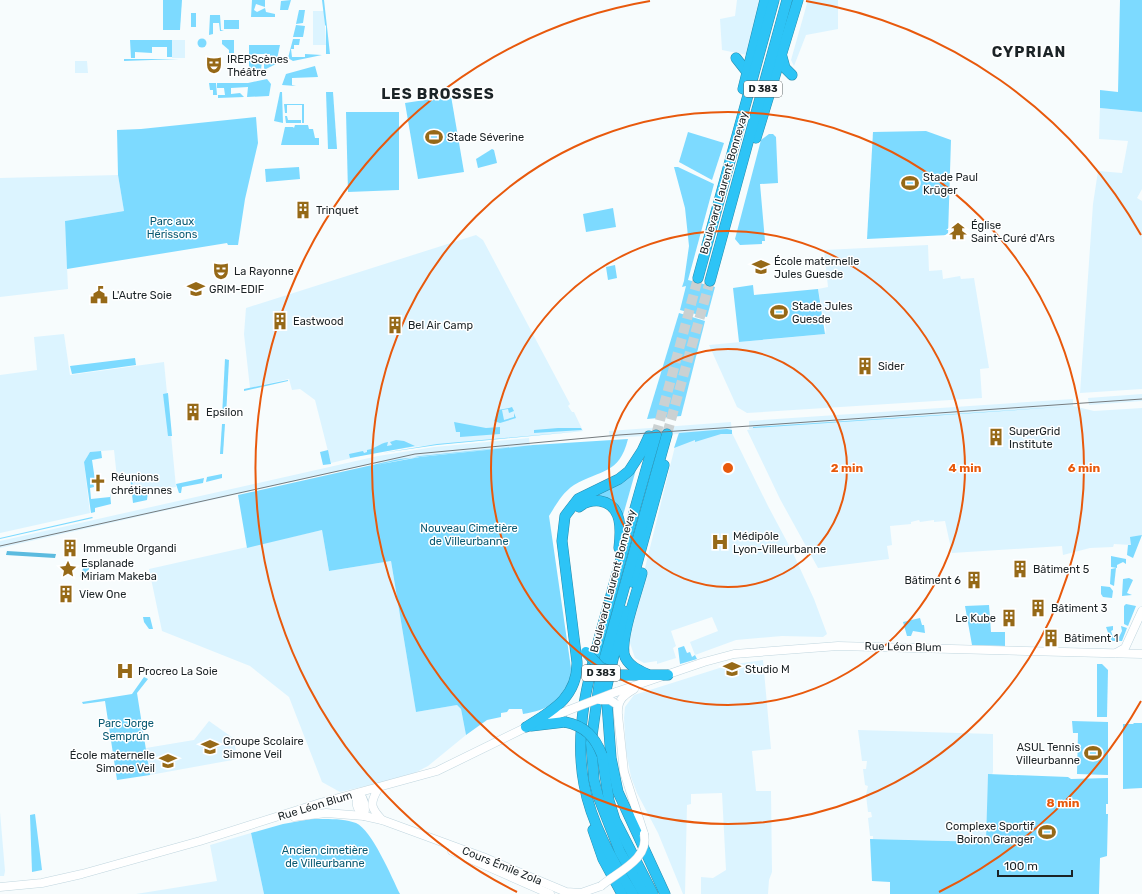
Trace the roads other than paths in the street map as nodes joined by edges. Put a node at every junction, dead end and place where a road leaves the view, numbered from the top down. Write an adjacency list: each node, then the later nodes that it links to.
1 (765, 0): 7 (highway)
2 (774, 0): 7 (highway, Boulevard Laurent Bonnevay / D 383)
3 (787, 0): 8 (highway, Boulevard Laurent Bonnevay / D 383)
4 (798, 0): 5 (highway)
5 (782, 57): 6 (highway); 6 (highway)
6 (774, 81): 8 (highway)
7 (733, 152): 9 (highway, Boulevard Laurent Bonnevay / D 383)
8 (739, 178): 10 (highway, Boulevard Laurent Bonnevay / D 383)
9 (698, 278)
10 (710, 281)
11 (667, 434): 12 (highway, Boulevard Laurent Bonnevay / D 383)
12 (664, 448): 13 (highway); 37 (highway, Boulevard Laurent Bonnevay / D 383)
13 (651, 517): 18 (highway); 19 (highway)
14 (616, 574): 19 (highway, bridge); 23 (highway, Boulevard Laurent Bonnevay / D 383); 27 (highway, Boulevard Laurent Bonnevay / D 383)
15 (1142, 612): 16 (main road)
16 (1116, 653): 17 (main road, Rue Léon Blum); 20 (main road, Rue Léon Blum)
17 (1142, 654)
18 (612, 660): 31 (highway); 40 (highway)
19 (647, 674): 20 (highway)
20 (668, 675): 21 (main road, Rue Léon Blum, bridge); 22 (main road, Rue Léon Blum)
21 (597, 700): 22 (main road, bridge); 23 (main road, Rue Léon Blum, bridge)
22 (617, 706): 31 (main road)
23 (526, 727): 24 (highway, bridge); 25 (main road, Rue Léon Blum)
24 (605, 773): 38 (highway); 39 (highway)
25 (378, 789): 26 (main road, Rue Léon Blum); 29 (main road)
26 (358, 793): 28 (main road); 30 (main road, Rue Léon Blum)
27 (591, 810): 35 (highway); 36 (highway, Boulevard Laurent Bonnevay / D 383)
28 (364, 816): 29 (main road, Cours Émile Zola); 30 (main road, Cours Émile Zola)
29 (382, 820): 32 (main road, Cours Émile Zola)
30 (263, 822): 33 (main road, Rue Léon Blum)
31 (644, 834): 32 (main road, Cours Émile Zola, bridge)
32 (426, 838): 34 (main road, Cours Émile Zola)
33 (0, 887)
34 (550, 894)
35 (622, 894)
36 (633, 894)
37 (644, 894)
38 (653, 894)
39 (661, 894)
40 (665, 894)

